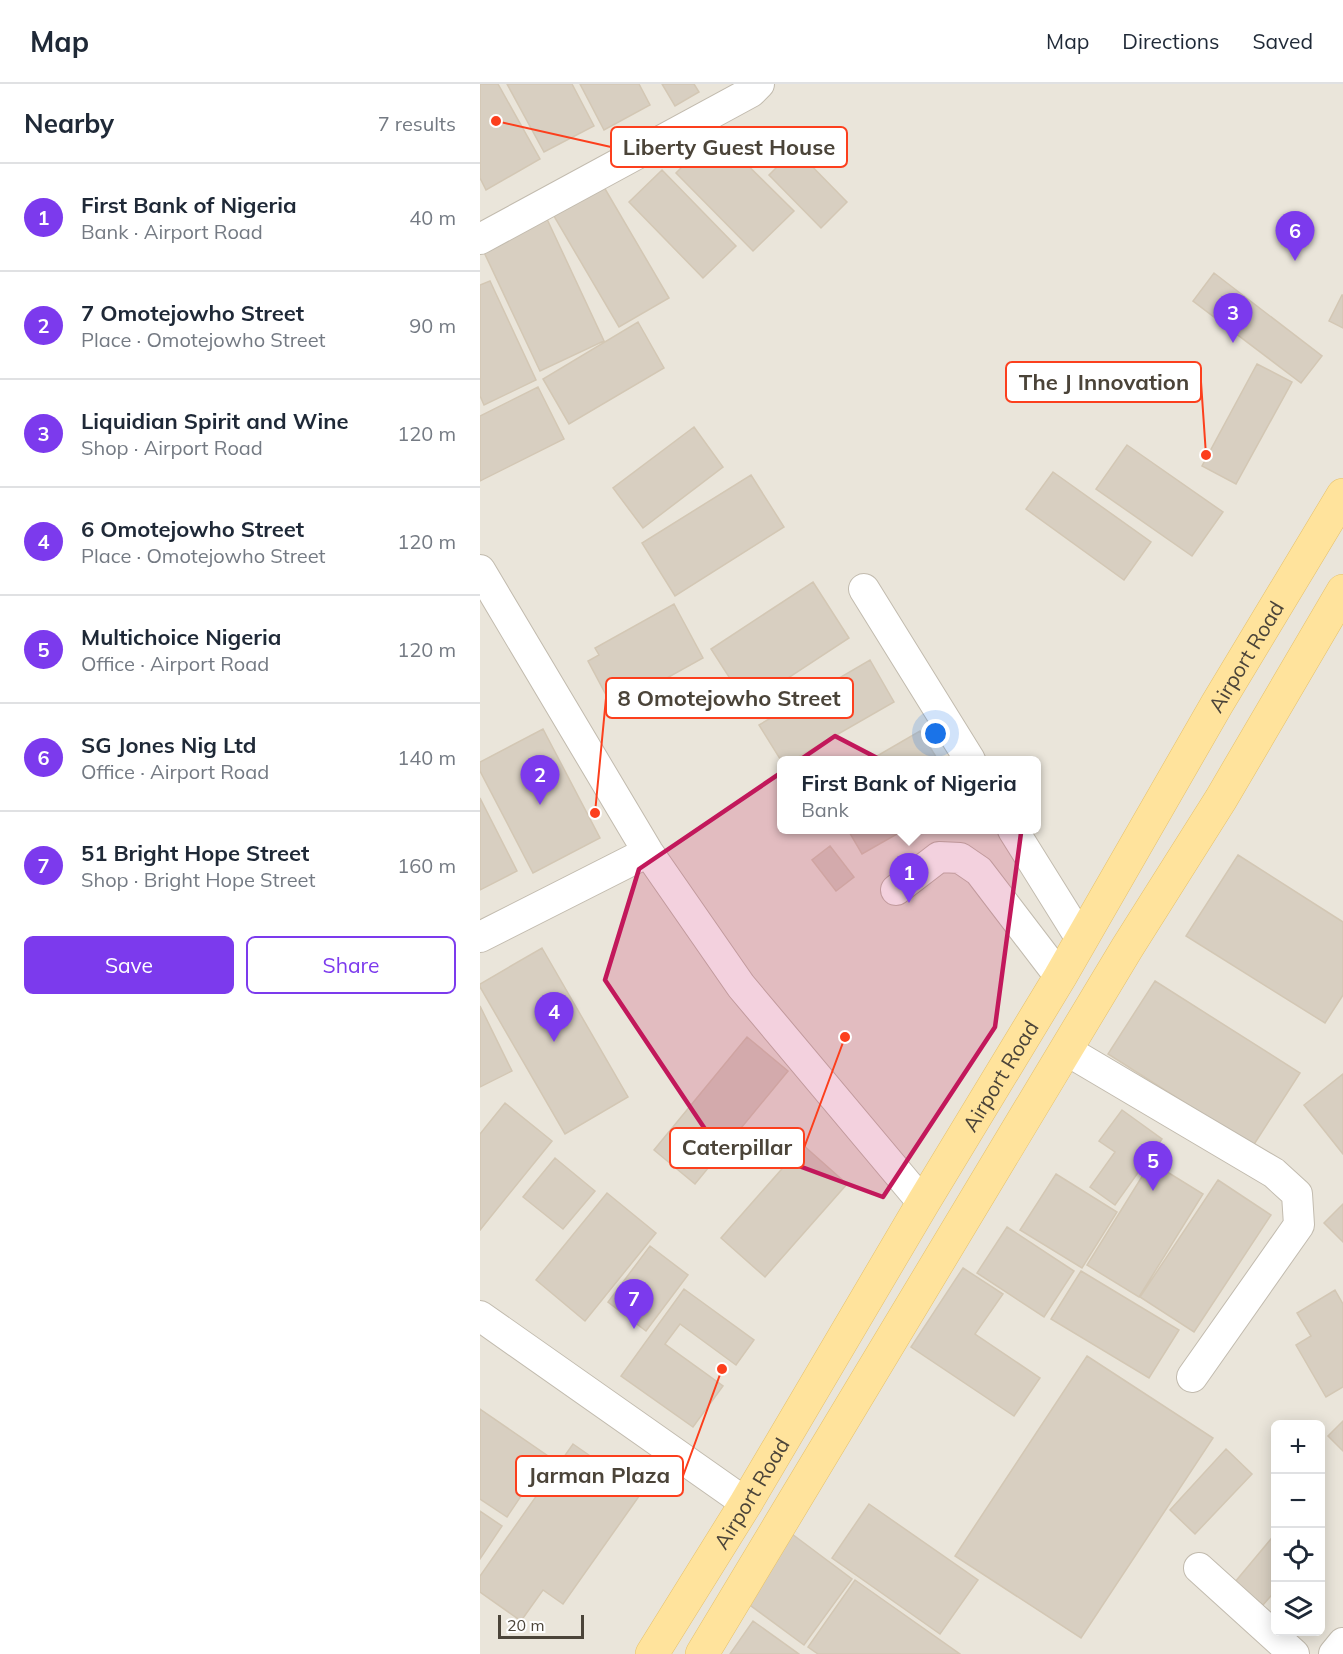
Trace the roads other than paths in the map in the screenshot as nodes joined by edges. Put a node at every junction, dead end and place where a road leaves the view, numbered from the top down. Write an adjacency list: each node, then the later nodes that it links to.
1 (759, 84): 2 (street)
2 (480, 238)
3 (1343, 495): 7 (main road, Airport Road)
4 (480, 570): 11 (street)
5 (864, 589): 9 (street)
6 (1343, 591): 8 (main road, Airport Road)
7 (1217, 704): 8 (main road); 14 (main road, Airport Road)
8 (1261, 730): 16 (main road, Airport Road)
9 (968, 756)
10 (1015, 834): 14 (street)
11 (648, 852): 13 (street); 17 (street)
12 (896, 890): 15 (street)
13 (480, 937)
14 (1081, 939): 15 (main road, Airport Road)
15 (1060, 977): 17 (main road, Airport Road)
16 (1066, 1050): 19 (street); 24 (main road, Airport Road)
17 (923, 1203): 20 (main road, Airport Road)
18 (480, 1316): 20 (street)
19 (1192, 1377)
20 (746, 1503): 23 (main road, Airport Road)
21 (1198, 1568): 25 (street)
22 (1343, 1643): 26 (street)
23 (652, 1654)
24 (702, 1654)
25 (1294, 1654)
26 (1334, 1654)

